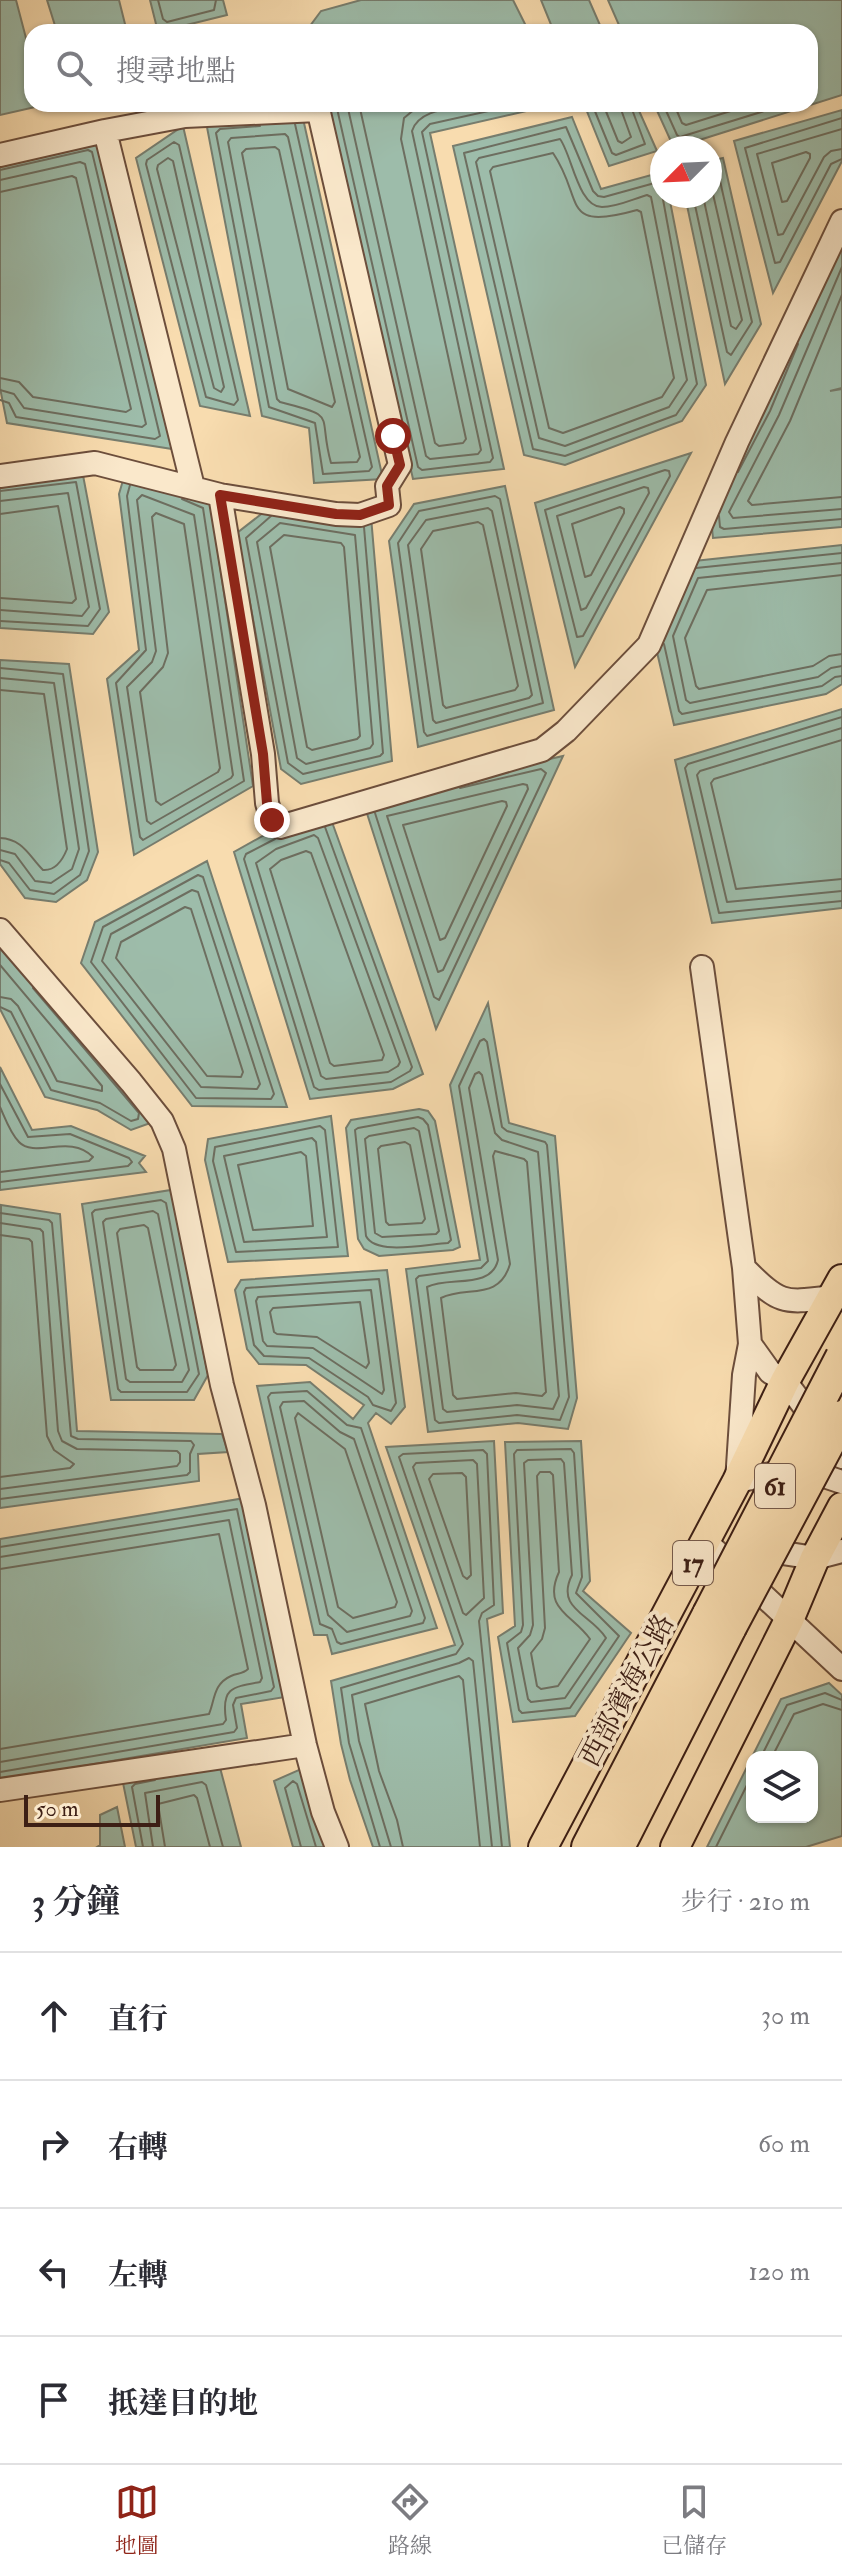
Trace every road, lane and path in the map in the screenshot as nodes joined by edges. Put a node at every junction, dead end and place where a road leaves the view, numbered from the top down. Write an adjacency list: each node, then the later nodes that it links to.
1 (244, 112): 3 (street)
2 (318, 112): 9 (street)
3 (105, 131): 4 (street); 8 (street)
4 (0, 155)
5 (842, 221): 6 (street)
6 (835, 250): 9 (street)
7 (0, 476): 8 (street)
8 (193, 487): 9 (street)
9 (220, 495)
10 (0, 930): 27 (street)
11 (702, 967): 12 (street)
12 (744, 1268): 13 (street); 14 (street)
13 (837, 1288): 16 (main road, 西部濱海公路 / 17)
14 (750, 1344): 16 (street); 19 (street)
15 (842, 1357): 25 (highway, 61, bridge)
16 (785, 1381): 18 (street); 19 (main road, 西部濱海公路 / 17)
17 (842, 1417): 25 (highway, 61, bridge)
18 (842, 1457)
19 (737, 1481): 20 (street); 22 (main road, 西部濱海公路 / 17)
20 (842, 1482)
21 (842, 1507): 23 (main road)
22 (705, 1541): 23 (street); 24 (street); 30 (main road, 西部濱海公路 / 17)
23 (828, 1554): 24 (main road)
24 (789, 1620): 26 (street); 33 (main road)
25 (720, 1621): 31 (highway, 61); 32 (highway, 61)
26 (842, 1669)
27 (305, 1745): 28 (street); 29 (street)
28 (0, 1790)
29 (337, 1847)
30 (543, 1847)
31 (588, 1847)
32 (618, 1847)
33 (675, 1847)

